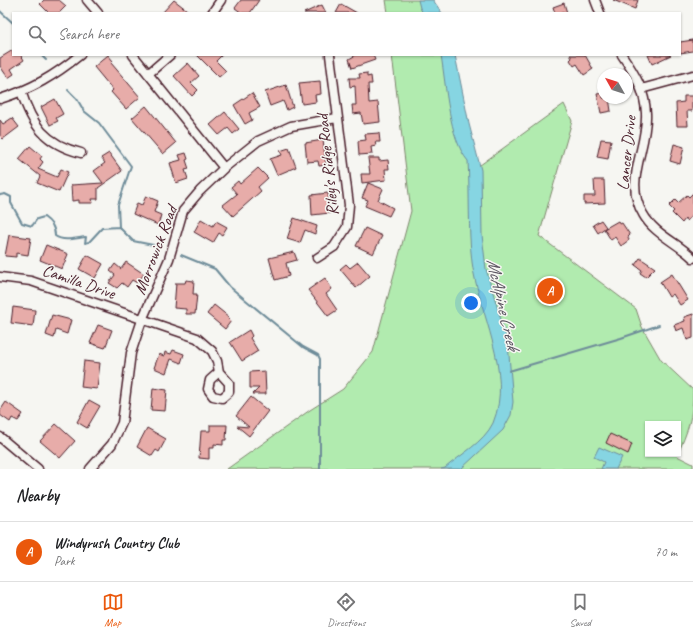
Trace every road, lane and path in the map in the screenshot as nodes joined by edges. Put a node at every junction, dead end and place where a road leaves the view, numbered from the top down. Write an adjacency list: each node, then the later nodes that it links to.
1 (87, 0): 4 (street)
2 (221, 0): 5 (street)
3 (595, 0): 6 (street)
4 (97, 12)
5 (213, 12)
6 (600, 12)
7 (79, 56): 15 (street)
8 (134, 56): 12 (street)
9 (169, 56): 12 (street)
10 (330, 56): 17 (street, Riley's Ridge Road)
11 (623, 56): 14 (street, Lancer Drive)
12 (148, 74): 19 (street)
13 (693, 75): 14 (street)
14 (641, 89): 20 (street, Lancer Drive)
15 (21, 91): 16 (street); 18 (street)
16 (0, 99)
17 (337, 118): 19 (street, Morrowick Road); 21 (street, Riley's Ridge Road)
18 (81, 153)
19 (224, 168): 23 (street, Morrowick Road)
20 (692, 254)
21 (317, 258)
22 (0, 277): 23 (street, Camilla Drive)
23 (142, 320): 24 (street, Camilla Drive); 27 (street, Morrowick Road)
24 (219, 372)
25 (0, 437): 26 (street)
26 (38, 469)
27 (90, 469)

